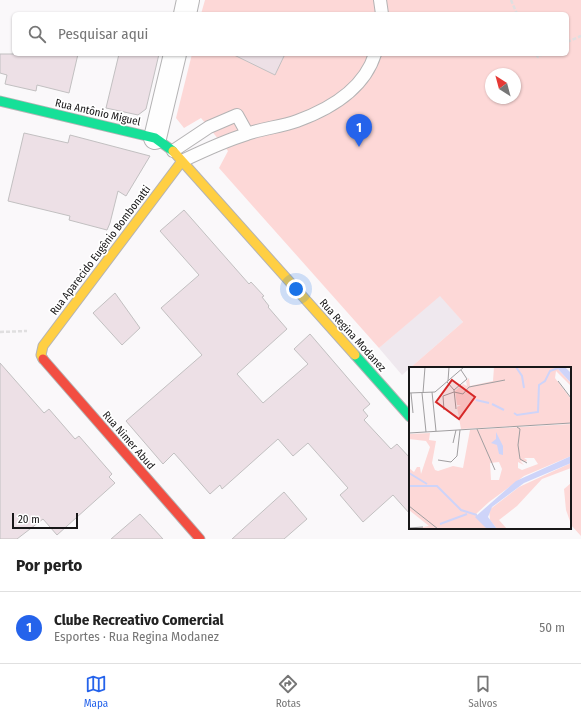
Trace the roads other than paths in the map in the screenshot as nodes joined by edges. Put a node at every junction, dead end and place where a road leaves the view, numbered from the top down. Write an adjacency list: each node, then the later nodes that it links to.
1 (188, 0): 3 (street)
2 (380, 0): 4 (lane)
3 (185, 12)
4 (382, 12)
5 (175, 56): 9 (street)
6 (374, 56): 8 (lane)
7 (0, 101): 9 (street, Rua Antônio Miguel)
8 (247, 134): 10 (lane); 11 (lane)
9 (155, 138): 10 (street, Rua Antônio Miguel)
10 (173, 151): 11 (street, Rua Antônio Miguel)
11 (182, 161): 12 (street, Rua Aparecido Eugênio Bombonatti); 13 (street, Rua Regina Modanez)
12 (41, 355): 14 (street, Rua Nimer Abud)
13 (409, 417)
14 (200, 539)

